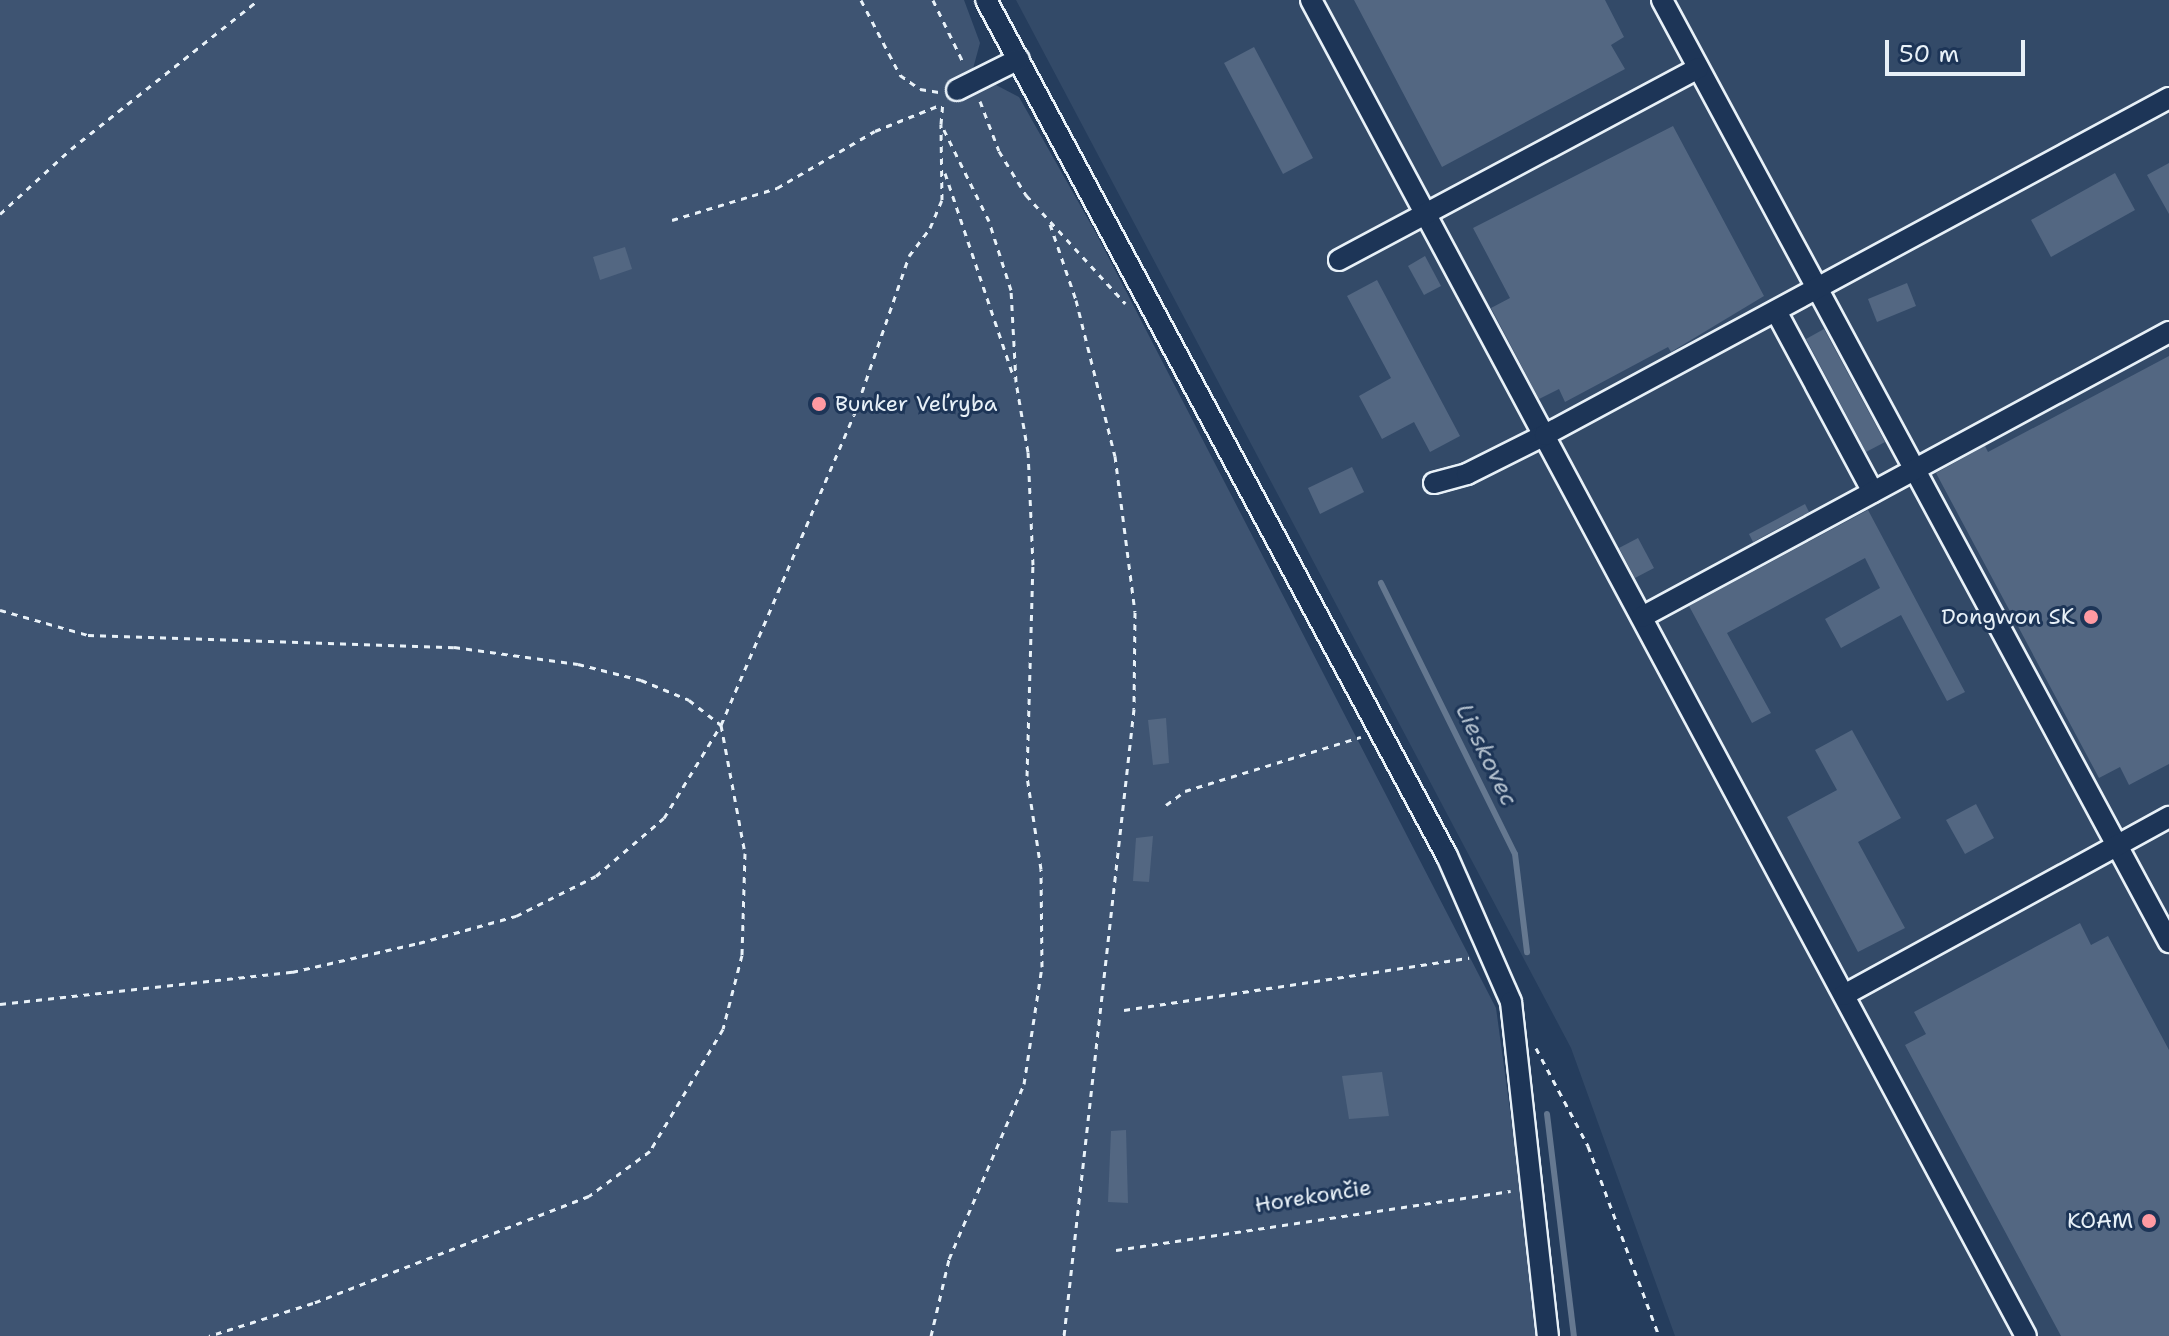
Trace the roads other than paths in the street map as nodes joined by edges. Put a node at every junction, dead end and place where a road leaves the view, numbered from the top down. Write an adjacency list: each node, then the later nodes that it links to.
1 (986, 0): 4 (lane)
2 (1311, 0): 8 (lane)
3 (1662, 0): 5 (lane)
4 (1019, 59): 6 (lane); 22 (lane)
5 (1698, 68): 8 (lane); 10 (lane)
6 (968, 86)
7 (2169, 98): 10 (lane)
8 (1426, 214): 9 (lane); 13 (lane)
9 (1339, 260)
10 (1817, 292): 11 (lane); 14 (lane)
11 (1777, 313): 13 (lane); 16 (lane)
12 (2169, 332): 14 (lane)
13 (1545, 435): 15 (lane); 17 (lane)
14 (1913, 470): 16 (lane); 19 (lane)
15 (1434, 483)
16 (1873, 492): 17 (lane)
17 (1642, 617): 21 (lane)
18 (2169, 817): 19 (lane)
19 (2116, 845): 20 (lane); 21 (lane)
20 (2169, 942)
21 (1844, 995): 23 (lane)
22 (1548, 1336)
23 (2026, 1336)

